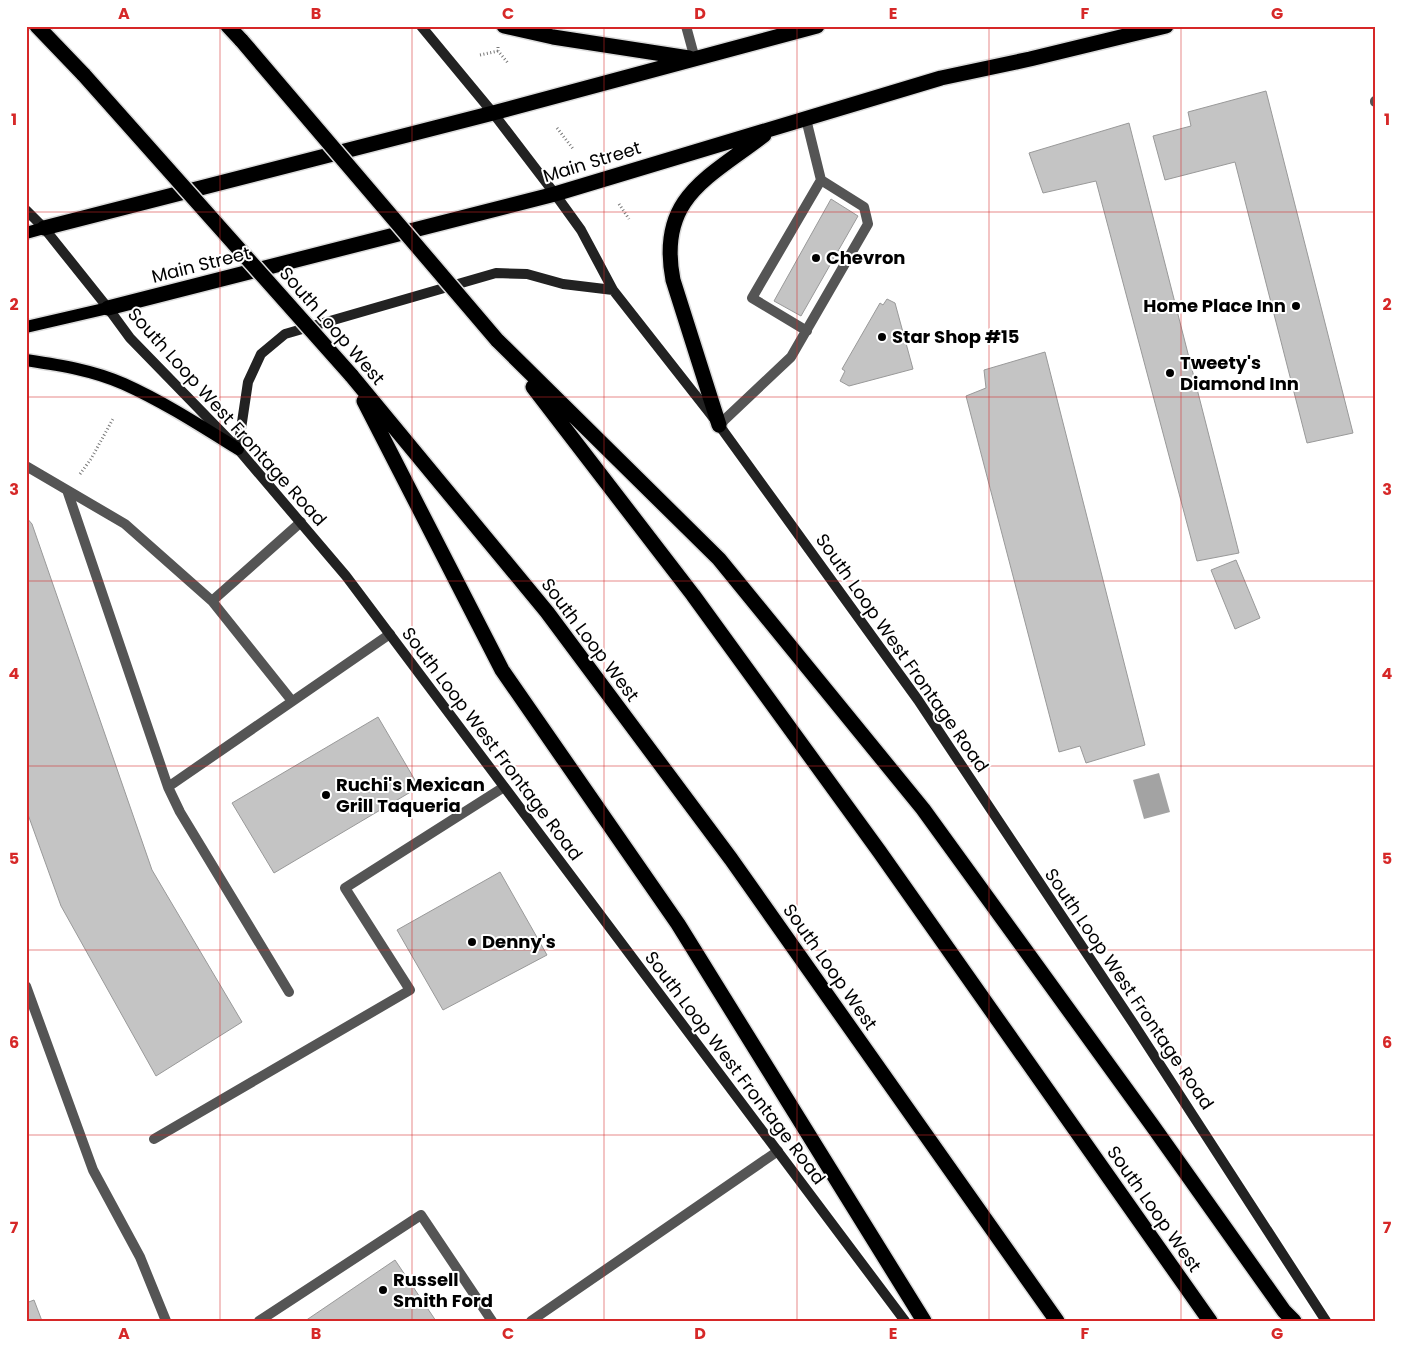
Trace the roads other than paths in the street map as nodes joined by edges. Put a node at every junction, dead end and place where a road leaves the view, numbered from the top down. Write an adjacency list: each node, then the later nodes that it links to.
1 (37, 26): 24 (highway, South Loop West, bridge)
2 (228, 26): 22 (highway, South Loop West, bridge)
3 (421, 26): 10 (main road, South Loop West Frontage Road)
4 (504, 26): 9 (highway)
5 (686, 26): 9 (lane)
6 (817, 26): 8 (highway)
7 (1166, 26): 11 (highway, Main Street)
8 (787, 30): 9 (highway)
9 (695, 59): 10 (highway)
10 (493, 113): 14 (main road, South Loop West Frontage Road); 16 (highway)
11 (806, 119): 12 (highway, Main Street); 13 (lane)
12 (773, 129): 14 (highway, Main Street); 25 (highway)
13 (821, 180): 21 (lane); 21 (lane)
14 (555, 194): 18 (main road, South Loop West Frontage Road); 19 (highway, Main Street)
15 (26, 210): 16 (main road, South Loop West Frontage Road)
16 (44, 228): 17 (main road); 19 (main road, South Loop West Frontage Road)
17 (26, 233)
18 (613, 290): 25 (main road, South Loop West Frontage Road); 26 (main road)
19 (108, 308): 20 (main road, Main Street); 26 (main road, South Loop West Frontage Road)
20 (26, 328)
21 (807, 331): 25 (lane)
22 (498, 340): 46 (highway, South Loop West); 47 (highway)
23 (26, 360): 26 (main road)
24 (351, 375): 44 (highway); 45 (highway, South Loop West)
25 (719, 425): 48 (main road, South Loop West Frontage Road)
26 (238, 449): 29 (main road, South Loop West Frontage Road)
27 (26, 466): 28 (lane)
28 (67, 490): 30 (lane); 33 (lane)
29 (300, 522): 30 (lane); 31 (main road, South Loop West Frontage Road)
30 (212, 601): 32 (lane)
31 (390, 634): 32 (lane); 34 (main road, South Loop West Frontage Road)
32 (292, 701): 33 (lane)
33 (168, 787): 36 (lane)
34 (504, 787): 37 (lane); 38 (main road, South Loop West Frontage Road)
35 (26, 986): 39 (lane)
36 (289, 992)
37 (154, 1139)
38 (778, 1152): 42 (lane); 43 (main road, South Loop West Frontage Road)
39 (164, 1320)
40 (259, 1321): 41 (lane)
41 (492, 1321)
42 (532, 1321)
43 (905, 1321)
44 (924, 1321)
45 (1057, 1321)
46 (1210, 1321)
47 (1294, 1321)
48 (1326, 1321)

